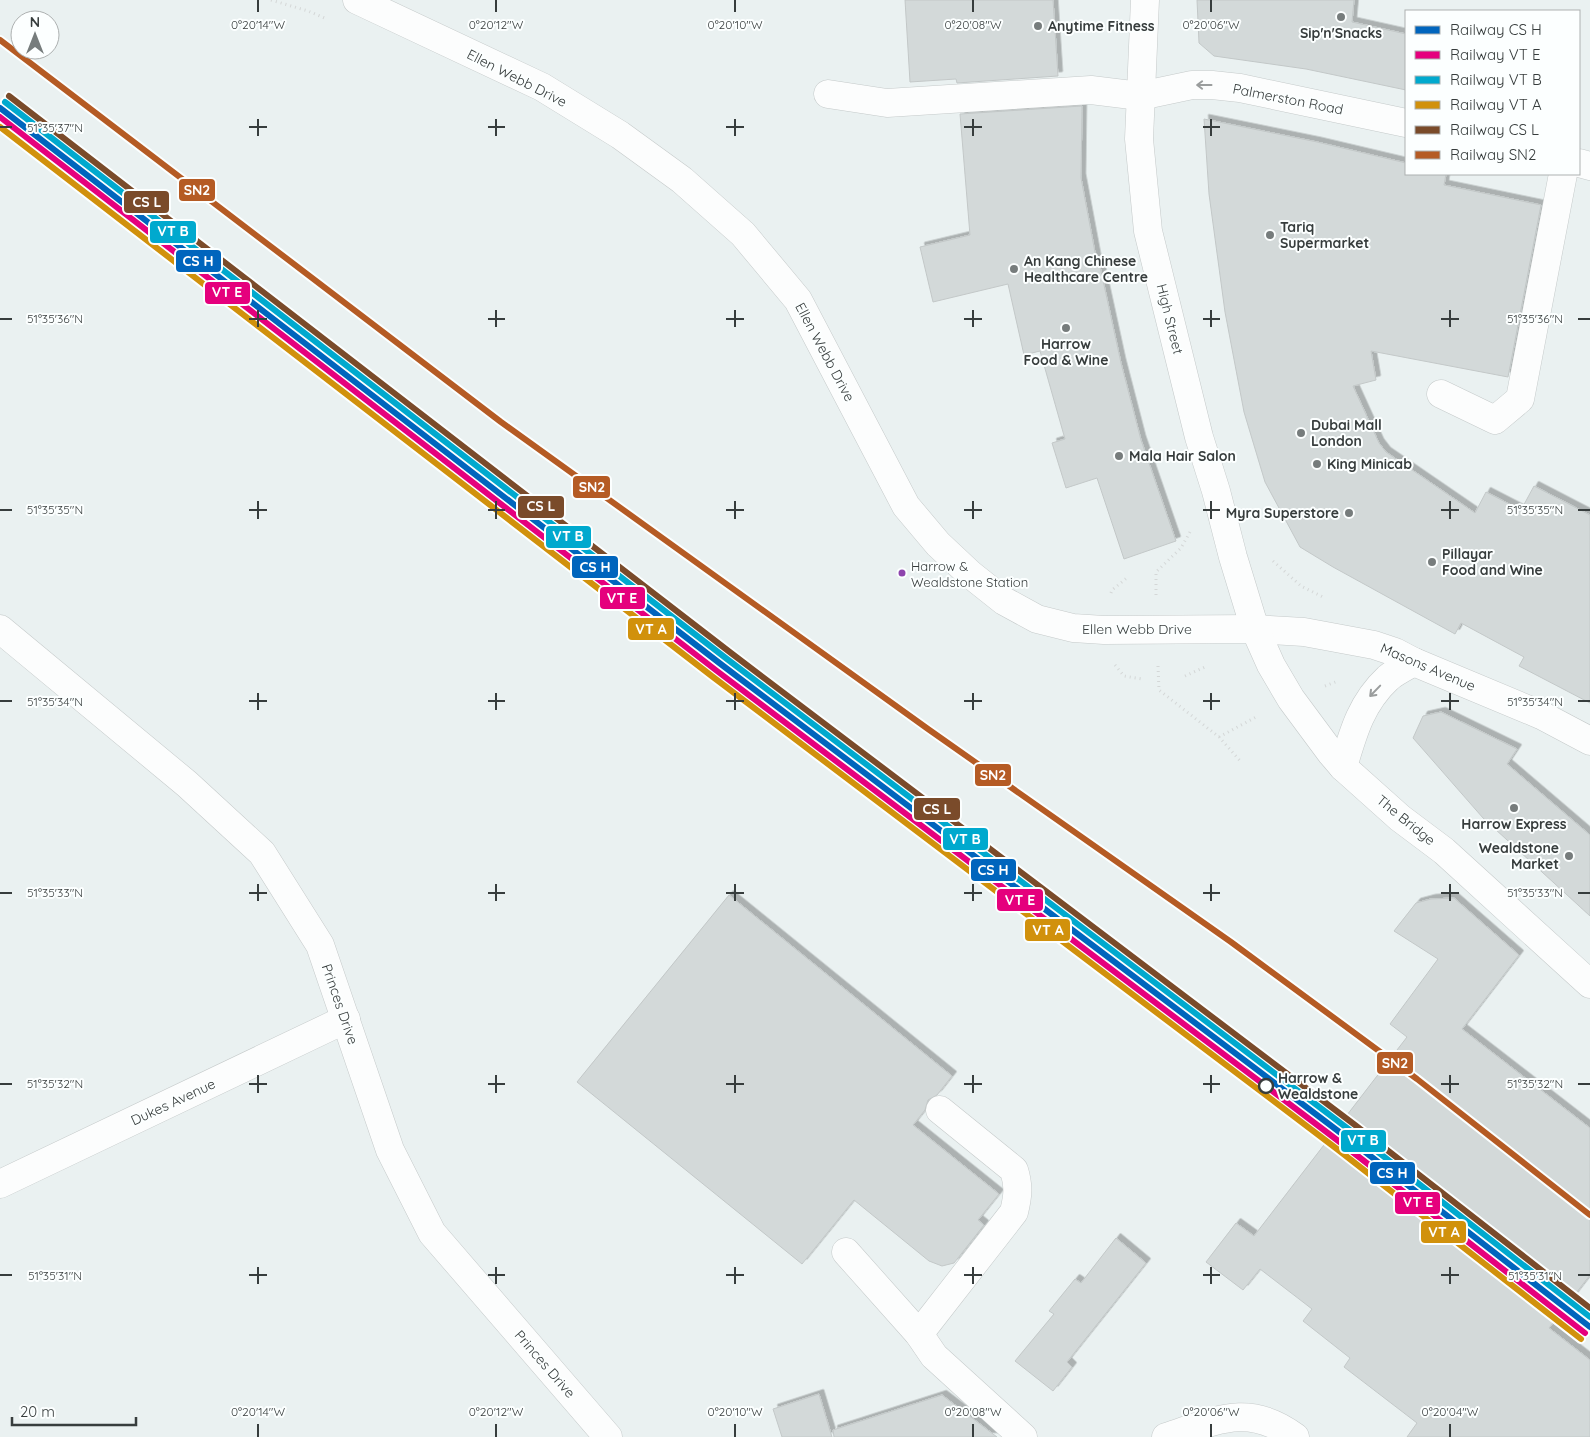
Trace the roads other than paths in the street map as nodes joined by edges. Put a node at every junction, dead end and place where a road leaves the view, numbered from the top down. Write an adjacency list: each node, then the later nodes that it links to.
1 (357, 0): 9 (street, Ellen Webb Drive)
2 (1145, 0): 4 (street, High Street)
3 (828, 94): 4 (street, Palmerston Road)
4 (1140, 96): 5 (street, Palmerston Road, one-way to 4); 9 (street, High Street)
5 (1405, 123)
6 (1563, 175): 7 (street)
7 (1441, 394)
8 (0, 628): 14 (street, Princes Drive)
9 (1255, 629): 10 (street, Masons Avenue); 12 (street, The Bridge)
10 (1414, 662): 11 (street, Masons Avenue); 12 (street, one-way to 12)
11 (1590, 742)
12 (1343, 767): 13 (street, The Bridge)
13 (1590, 984)
14 (346, 1020): 16 (street, Dukes Avenue); 19 (street, Princes Drive)
15 (940, 1110): 18 (street)
16 (0, 1184)
17 (846, 1252): 18 (street)
18 (919, 1334): 20 (street)
19 (608, 1437)
20 (1022, 1437)
21 (1166, 1437): 22 (street)
22 (1295, 1437)

